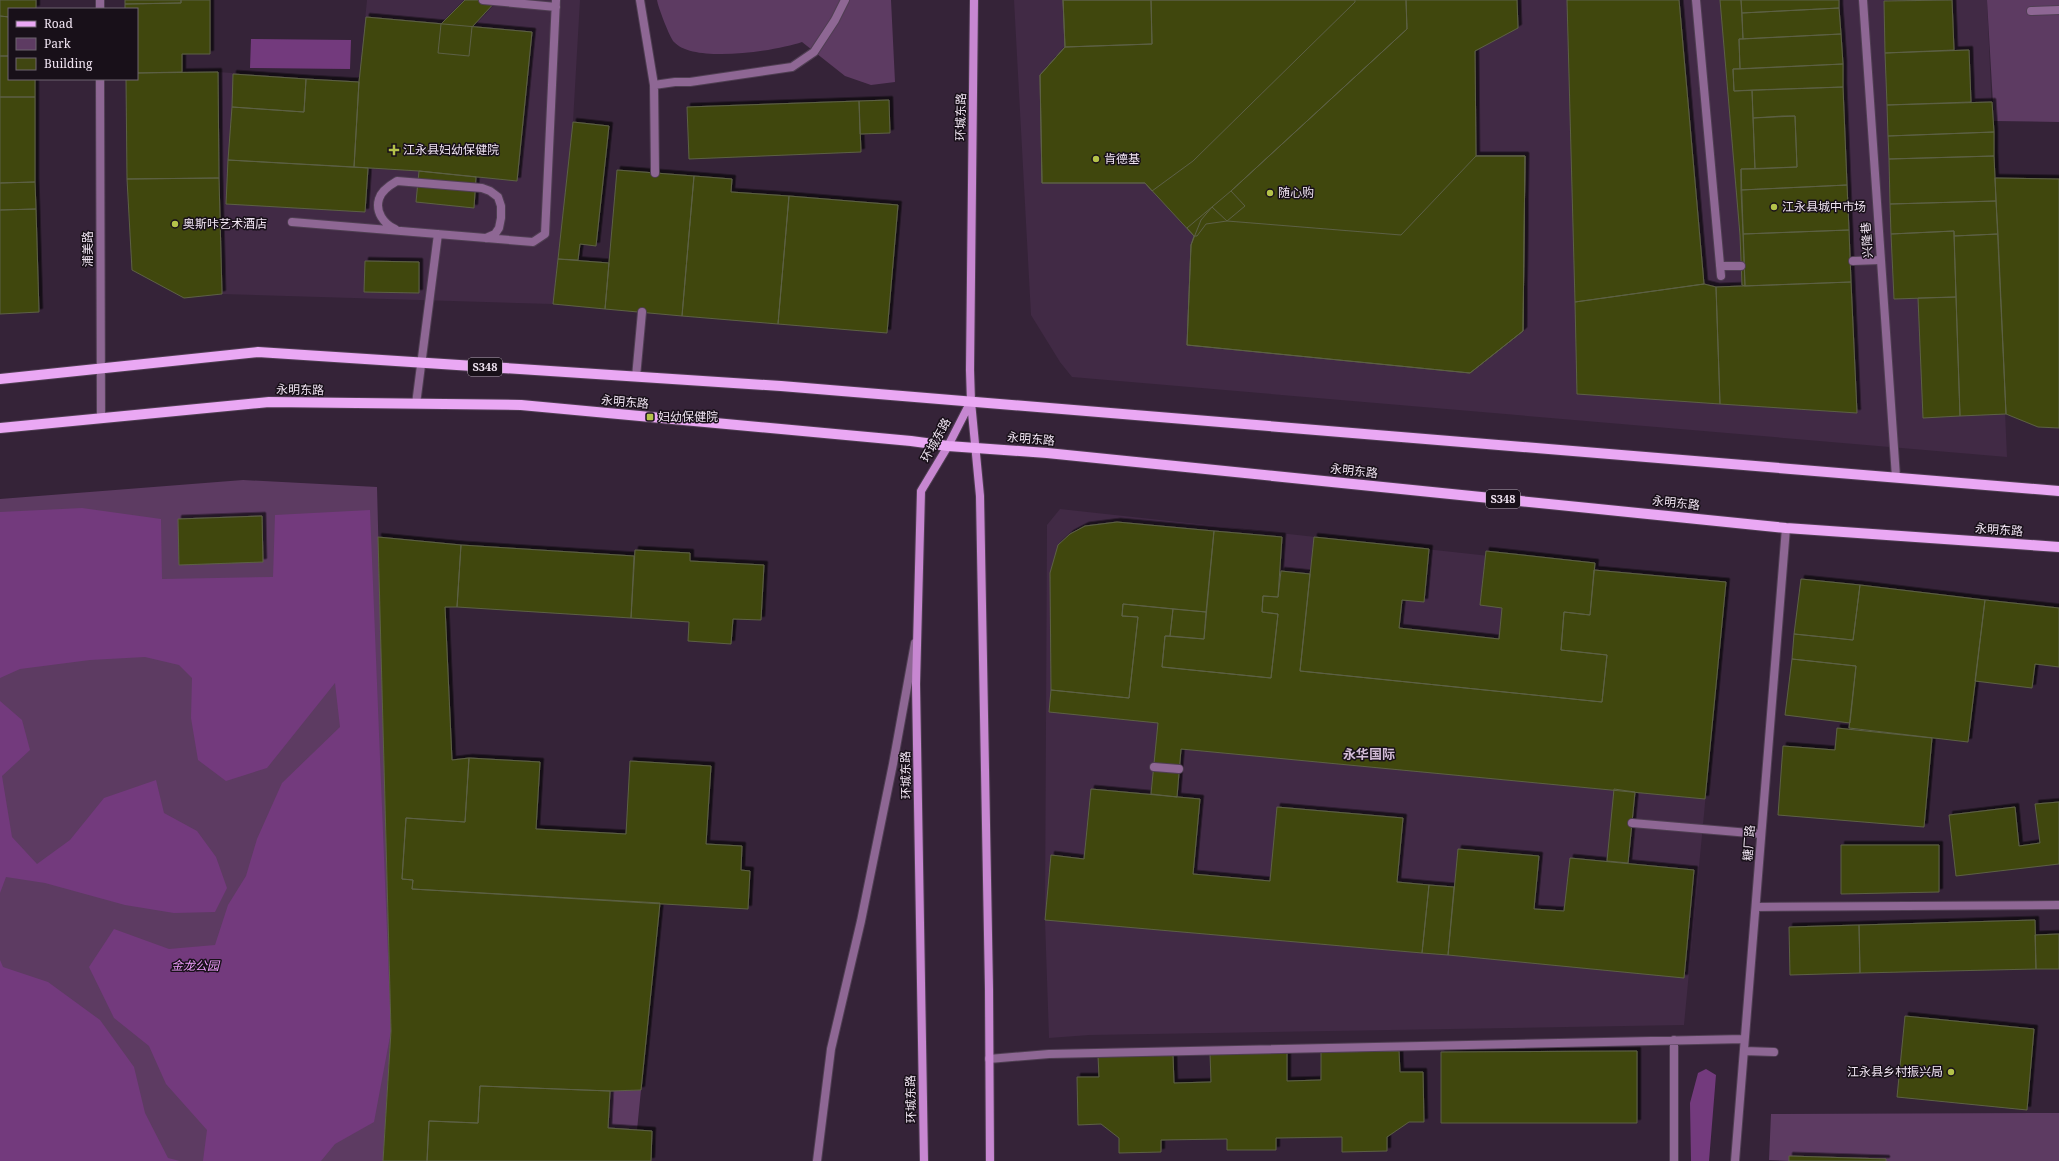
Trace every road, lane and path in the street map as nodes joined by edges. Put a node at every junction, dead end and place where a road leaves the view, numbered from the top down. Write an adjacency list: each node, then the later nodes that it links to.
1 (483, 0): 7 (street)
2 (640, 0): 11 (street)
3 (845, 0): 11 (street)
4 (974, 0): 27 (main road, 环城东路)
5 (1696, 0): 19 (street)
6 (1863, 0): 17 (street, 兴隆巷)
7 (556, 4): 16 (street)
8 (2059, 10): 9 (street)
9 (2031, 11)
10 (100, 80): 24 (street, 浦美路)
11 (654, 85): 12 (street)
12 (655, 173)
13 (292, 222): 14 (street)
14 (400, 231): 15 (street); 16 (street)
15 (438, 234): 16 (street); 23 (street)
16 (486, 238)
17 (1880, 260): 18 (street); 33 (street, 兴隆巷)
18 (1853, 261)
19 (1720, 266): 20 (street); 21 (street)
20 (1741, 266)
21 (1721, 276)
22 (642, 312): 25 (street)
23 (422, 363): 24 (main road, S348); 25 (main road, S348); 28 (street)
24 (100, 369): 26 (main road, S348); 29 (street, 浦美路)
25 (636, 376): 27 (main road, S348)
26 (0, 379)
27 (971, 402): 31 (main road, 环城东路); 32 (main road, 环城东路); 33 (main road, S348)
28 (416, 404): 29 (main road, 永明东路 / S348); 31 (main road, 永明东路 / S348)
29 (101, 418): 30 (main road, 永明东路 / S348)
30 (0, 428)
31 (948, 446): 32 (main road, 永明东路 / S348); 37 (main road, 环城东路)
32 (976, 448): 35 (main road, 永明东路 / S348); 48 (main road, 环城东路)
33 (1896, 477): 34 (main road, S348)
34 (2059, 491)
35 (1786, 528): 36 (main road, 永明东路 / S348); 41 (street, 糖厂路)
36 (2059, 548)
37 (918, 627): 49 (street); 50 (main road, 环城东路)
38 (1154, 767): 39 (street)
39 (1179, 769)
40 (1632, 823): 41 (street)
41 (1761, 834): 43 (street, 糖厂路)
42 (2059, 905): 43 (street)
43 (1756, 907): 44 (street, 糖厂路)
44 (1744, 1039): 45 (street); 46 (street, 糖厂路)
45 (1674, 1040): 48 (street); 52 (street)
46 (1744, 1051): 47 (street); 53 (street, 糖厂路)
47 (1774, 1052)
48 (989, 1059): 51 (main road, 环城东路)
49 (817, 1161)
50 (924, 1161)
51 (990, 1161)
52 (1674, 1161)
53 (1735, 1161)

